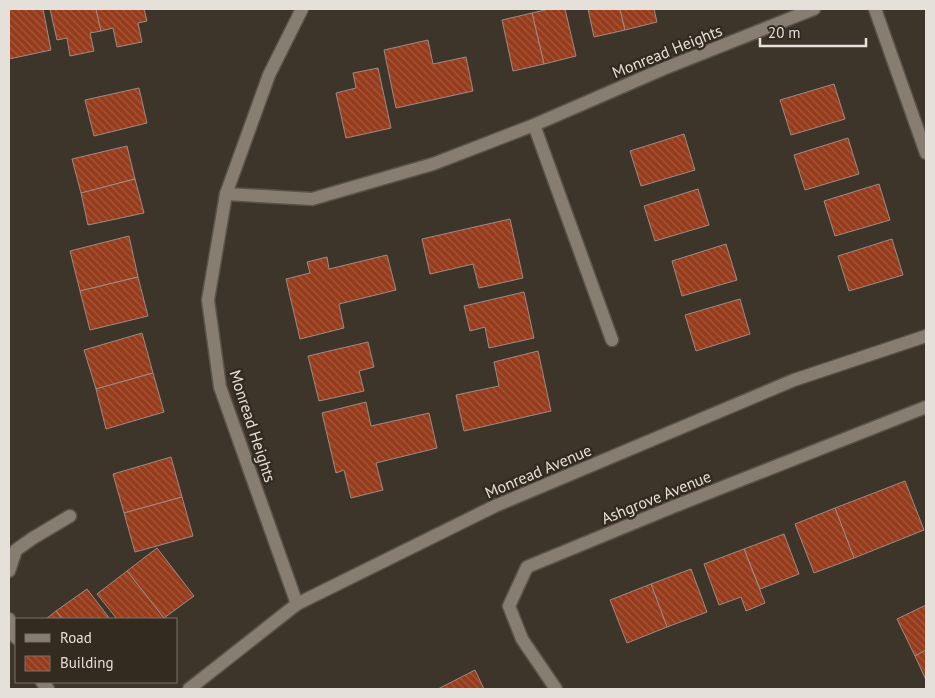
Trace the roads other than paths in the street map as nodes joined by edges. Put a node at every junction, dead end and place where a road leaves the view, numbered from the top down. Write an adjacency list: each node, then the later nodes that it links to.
1 (302, 9): 6 (street, Monread Heights)
2 (814, 9): 4 (street, Monread Heights)
3 (875, 9): 5 (street)
4 (534, 125): 6 (street, Monread Heights); 8 (street)
5 (926, 152)
6 (226, 194): 12 (street, Monread Heights)
7 (926, 336): 12 (street, Monread Avenue)
8 (612, 340)
9 (926, 406): 16 (street, Ashgrove Avenue)
10 (70, 516): 11 (street)
11 (9, 571)
12 (297, 604): 15 (street, Monread Avenue)
13 (9, 619): 14 (street)
14 (15, 636)
15 (189, 689)
16 (556, 689)

